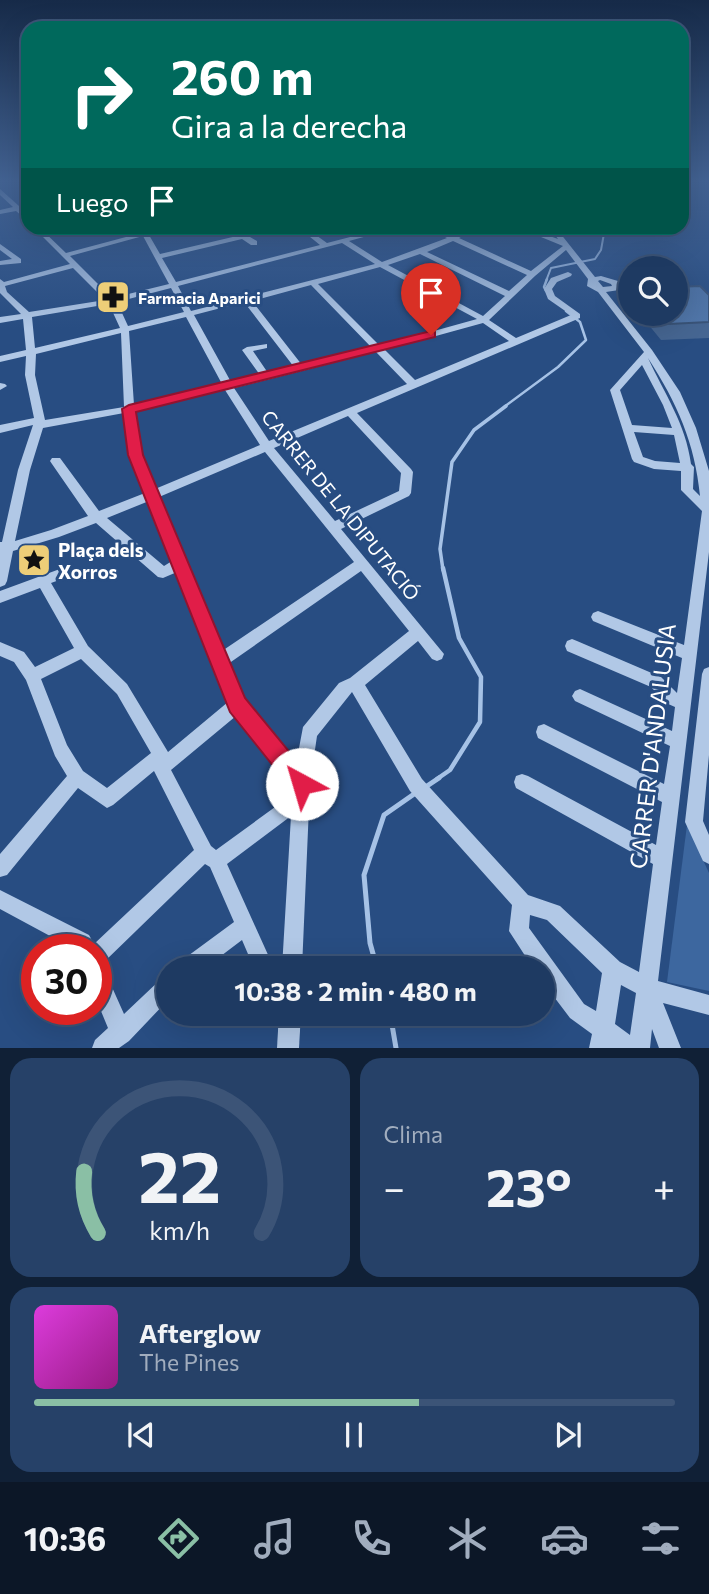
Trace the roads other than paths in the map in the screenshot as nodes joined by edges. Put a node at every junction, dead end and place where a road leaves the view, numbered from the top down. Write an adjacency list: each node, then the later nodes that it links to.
1 (45, 235): 19 (street)
2 (128, 235): 19 (street)
3 (146, 235): 20 (street, CARRER DE LA DIPUTACIÓ)
4 (248, 235): 11 (street)
5 (311, 235): 15 (street)
6 (364, 235): 13 (street)
7 (447, 235): 12 (street)
8 (460, 235): 12 (street)
9 (540, 235): 17 (street)
10 (559, 235): 17 (street, CARRER D'ANDALUSIA)
11 (244, 236): 14 (street); 20 (street)
12 (454, 238): 18 (street); 28 (street)
13 (344, 240): 15 (street); 26 (street)
14 (254, 243)
15 (325, 245): 32 (street)
16 (0, 246): 25 (street)
17 (568, 246): 21 (street); 24 (street, CARRER D'ANDALUSIA)
18 (419, 251): 26 (street); 35 (street)
19 (66, 255): 27 (street)
20 (158, 257): 32 (street, CARRER DE LA DIPUTACIÓ)
21 (551, 259): 22 (street); 28 (street)
22 (561, 260)
23 (570, 261): 24 (street)
24 (580, 262): 30 (street, CARRER D'ANDALUSIA)
25 (0, 263)
26 (382, 264): 31 (street); 41 (street)
27 (76, 265): 33 (street); 37 (street)
28 (532, 274): 35 (street)
29 (568, 274): 43 (street)
30 (593, 279): 34 (street, CARRER D'ANDALUSIA); 34 (street)
31 (312, 282): 36 (street); 45 (street)
32 (173, 284): 37 (street); 38 (street, CARRER DE LA DIPUTACIÓ)
33 (1, 286): 39 (street)
34 (601, 290): 47 (street, CARRER D'ANDALUSIA)
35 (510, 295): 41 (street)
36 (246, 299): 38 (street); 49 (street)
37 (111, 300): 39 (street); 42 (street)
38 (189, 314): 42 (street); 52 (street, CARRER DE LA DIPUTACIÓ)
39 (27, 315): 40 (street); 46 (street)
40 (0, 320)
41 (484, 320): 43 (street); 45 (street)
42 (125, 330): 46 (street); 53 (street)
43 (516, 342): 51 (street)
44 (264, 346): 50 (street)
45 (378, 349): 49 (street); 51 (street)
46 (31, 352): 48 (street); 55 (street)
47 (646, 355): 56 (street); 58 (street, CARRER D'ANDALUSIA); 62 (street, CARRER D'ANDALUSIA)
48 (0, 359)
49 (300, 368): 50 (street)
50 (266, 377): 52 (street)
51 (414, 385): 54 (street)
52 (228, 386): 53 (street); 59 (street, CARRER DE LA DIPUTACIÓ)
53 (129, 409): 55 (street); 63 (street)
54 (349, 412): 59 (street); 66 (street)
55 (39, 423): 57 (street); 67 (street)
56 (627, 428): 58 (street); 61 (street)
57 (0, 429)
58 (679, 432): 61 (street, CARRER D'ANDALUSIA)
59 (267, 447): 63 (street); 66 (street, CARRER DE LA DIPUTACIÓ)
60 (56, 461): 65 (street)
61 (688, 467): 64 (street, CARRER D'ANDALUSIA)
62 (708, 491): 64 (street, CARRER D'ANDALUSIA)
63 (152, 495): 65 (street); 68 (street)
64 (709, 510): 80 (street, CARRER D'ANDALUSIA)
65 (97, 517): 67 (street); 68 (street)
66 (333, 527): 69 (street, CARRER DE LA DIPUTACIÓ)
67 (4, 546): 71 (street)
68 (180, 563): 81 (street)
69 (362, 563): 75 (street, CARRER DE LA DIPUTACIÓ); 81 (street)
70 (68, 571): 72 (street)
71 (0, 581)
72 (43, 581): 73 (street); 78 (street)
73 (0, 597)
74 (598, 617): 80 (street)
75 (419, 632): 79 (street, CARRER DE LA DIPUTACIÓ); 84 (street)
76 (572, 646): 86 (street)
77 (0, 649): 83 (street)
78 (83, 651): 83 (street); 91 (street)
79 (437, 654)
80 (690, 654): 86 (street, CARRER D'ANDALUSIA)
81 (220, 661): 87 (street)
82 (709, 674): 90 (street)
83 (32, 676): 92 (street)
84 (355, 683): 94 (street); 101 (street)
85 (580, 696): 89 (street)
86 (683, 703): 89 (street, CARRER D'ANDALUSIA)
87 (237, 705): 91 (street); 94 (street)
88 (544, 732): 95 (street)
89 (678, 742): 95 (street, CARRER D'ANDALUSIA)
90 (706, 745): 96 (street)
91 (161, 761): 92 (street); 97 (street)
92 (77, 776): 99 (street)
93 (522, 782): 98 (street)
94 (302, 791): 97 (street); 107 (street)
95 (671, 797): 98 (street, CARRER D'ANDALUSIA)
96 (709, 855)
97 (211, 856): 102 (street); 104 (street)
98 (663, 859): 109 (street, CARRER D'ANDALUSIA)
99 (0, 869)
100 (0, 899): 103 (street)
101 (522, 902): 108 (street); 113 (street)
102 (246, 925): 105 (street); 106 (street)
103 (67, 934)
104 (112, 942)
105 (204, 956)
106 (259, 956)
107 (293, 956)
108 (613, 969): 109 (street); 113 (street)
109 (647, 988): 111 (street); 116 (street, CARRER D'ANDALUSIA); 117 (street)
110 (156, 998): 114 (street)
111 (709, 1005)
112 (105, 1025): 114 (street)
113 (602, 1039): 115 (street)
114 (109, 1044)
115 (630, 1048)
116 (639, 1048)
117 (670, 1048)

